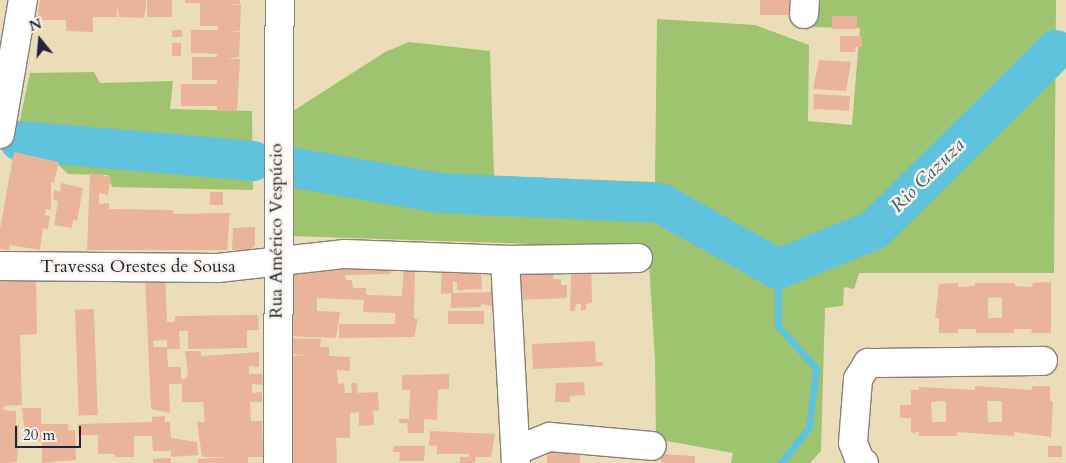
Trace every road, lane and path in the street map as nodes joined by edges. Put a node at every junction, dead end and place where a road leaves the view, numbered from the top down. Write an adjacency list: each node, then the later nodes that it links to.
1 (23, 0): 3 (street)
2 (280, 0): 6 (street, Rua Américo Vespúcio)
3 (0, 134)
4 (638, 258): 5 (street, Travessa Orestes de Sousa)
5 (505, 260): 6 (street, Travessa Orestes de Sousa); 10 (street)
6 (276, 262): 7 (street, Travessa Orestes de Sousa); 11 (street, Rua Américo Vespúcio)
7 (0, 266)
8 (1044, 361): 12 (street)
9 (652, 446): 10 (street)
10 (516, 456)
11 (278, 463)
12 (864, 463)

